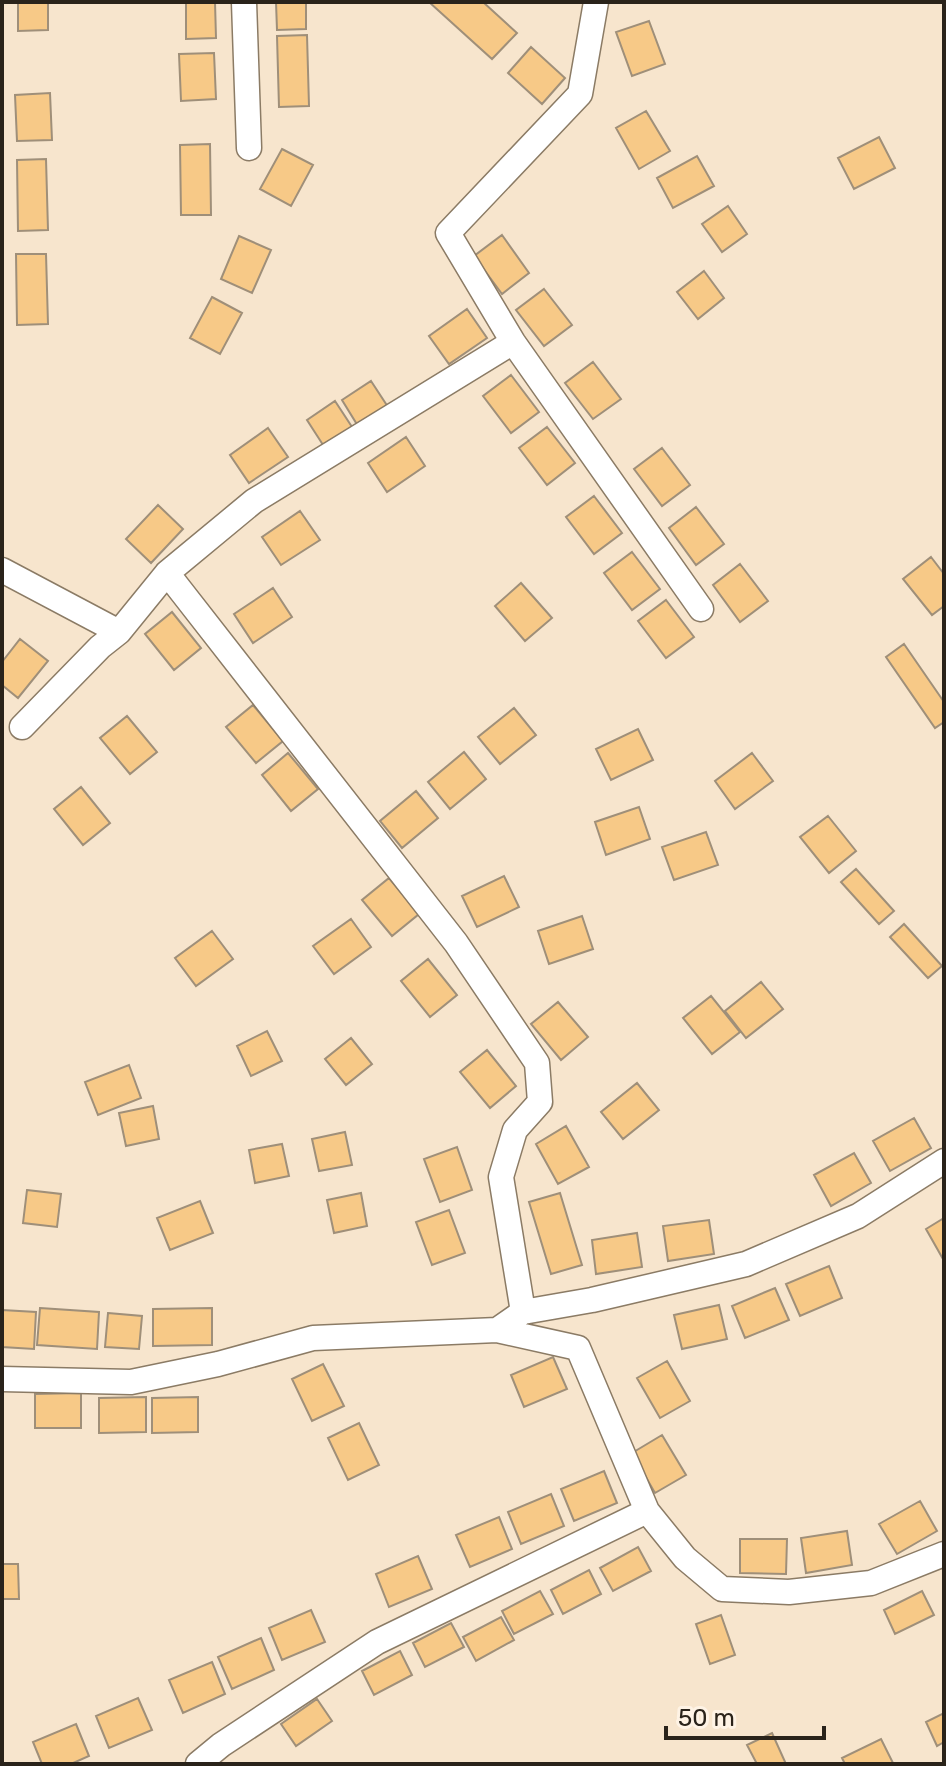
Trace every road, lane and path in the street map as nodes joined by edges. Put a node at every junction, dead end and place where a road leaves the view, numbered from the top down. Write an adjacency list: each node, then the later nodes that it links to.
1 (244, 2): 3 (street)
2 (596, 2): 4 (street)
3 (249, 148)
4 (513, 342): 6 (street); 7 (street)
5 (2, 570): 8 (street)
6 (167, 573): 8 (street); 11 (street)
7 (701, 609)
8 (119, 632): 9 (street)
9 (22, 727)
10 (944, 1161): 11 (street)
11 (523, 1312): 12 (street)
12 (497, 1330): 13 (street); 14 (street)
13 (2, 1379)
14 (647, 1511): 15 (street); 16 (street)
15 (944, 1554)
16 (198, 1764)

